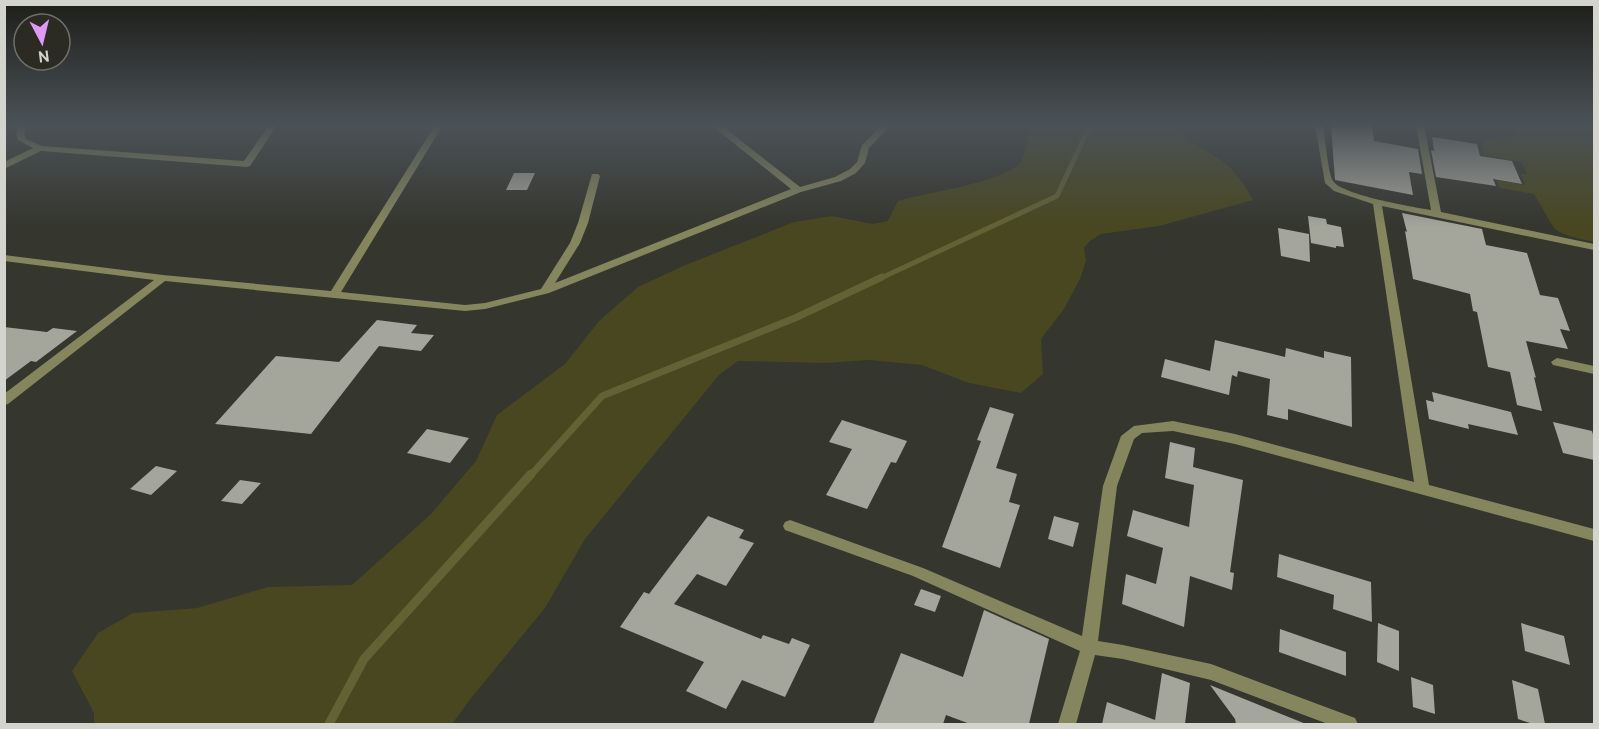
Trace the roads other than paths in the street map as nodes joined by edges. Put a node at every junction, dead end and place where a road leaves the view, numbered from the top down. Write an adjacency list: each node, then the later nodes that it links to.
1 (18, 159): 9 (street)
2 (174, 159): 3 (street)
3 (251, 159)
4 (418, 159): 18 (street)
5 (758, 159): 11 (street)
6 (862, 159): 11 (street)
7 (1324, 159): 12 (street)
8 (1426, 159): 13 (street)
9 (4, 166)
10 (595, 176): 17 (street)
11 (798, 190): 17 (street)
12 (1377, 202): 13 (street); 22 (street)
13 (1436, 213): 14 (street)
14 (1594, 247)
15 (4, 258): 16 (street)
16 (163, 278): 18 (street); 21 (street)
17 (545, 291): 18 (street)
18 (335, 294)
19 (1557, 362): 20 (street)
20 (1594, 370)
21 (4, 401)
22 (1422, 487): 24 (street); 25 (street)
23 (790, 526): 25 (street)
24 (1594, 535)
25 (1089, 647): 26 (street); 27 (street)
26 (1067, 724)
27 (1349, 724)

